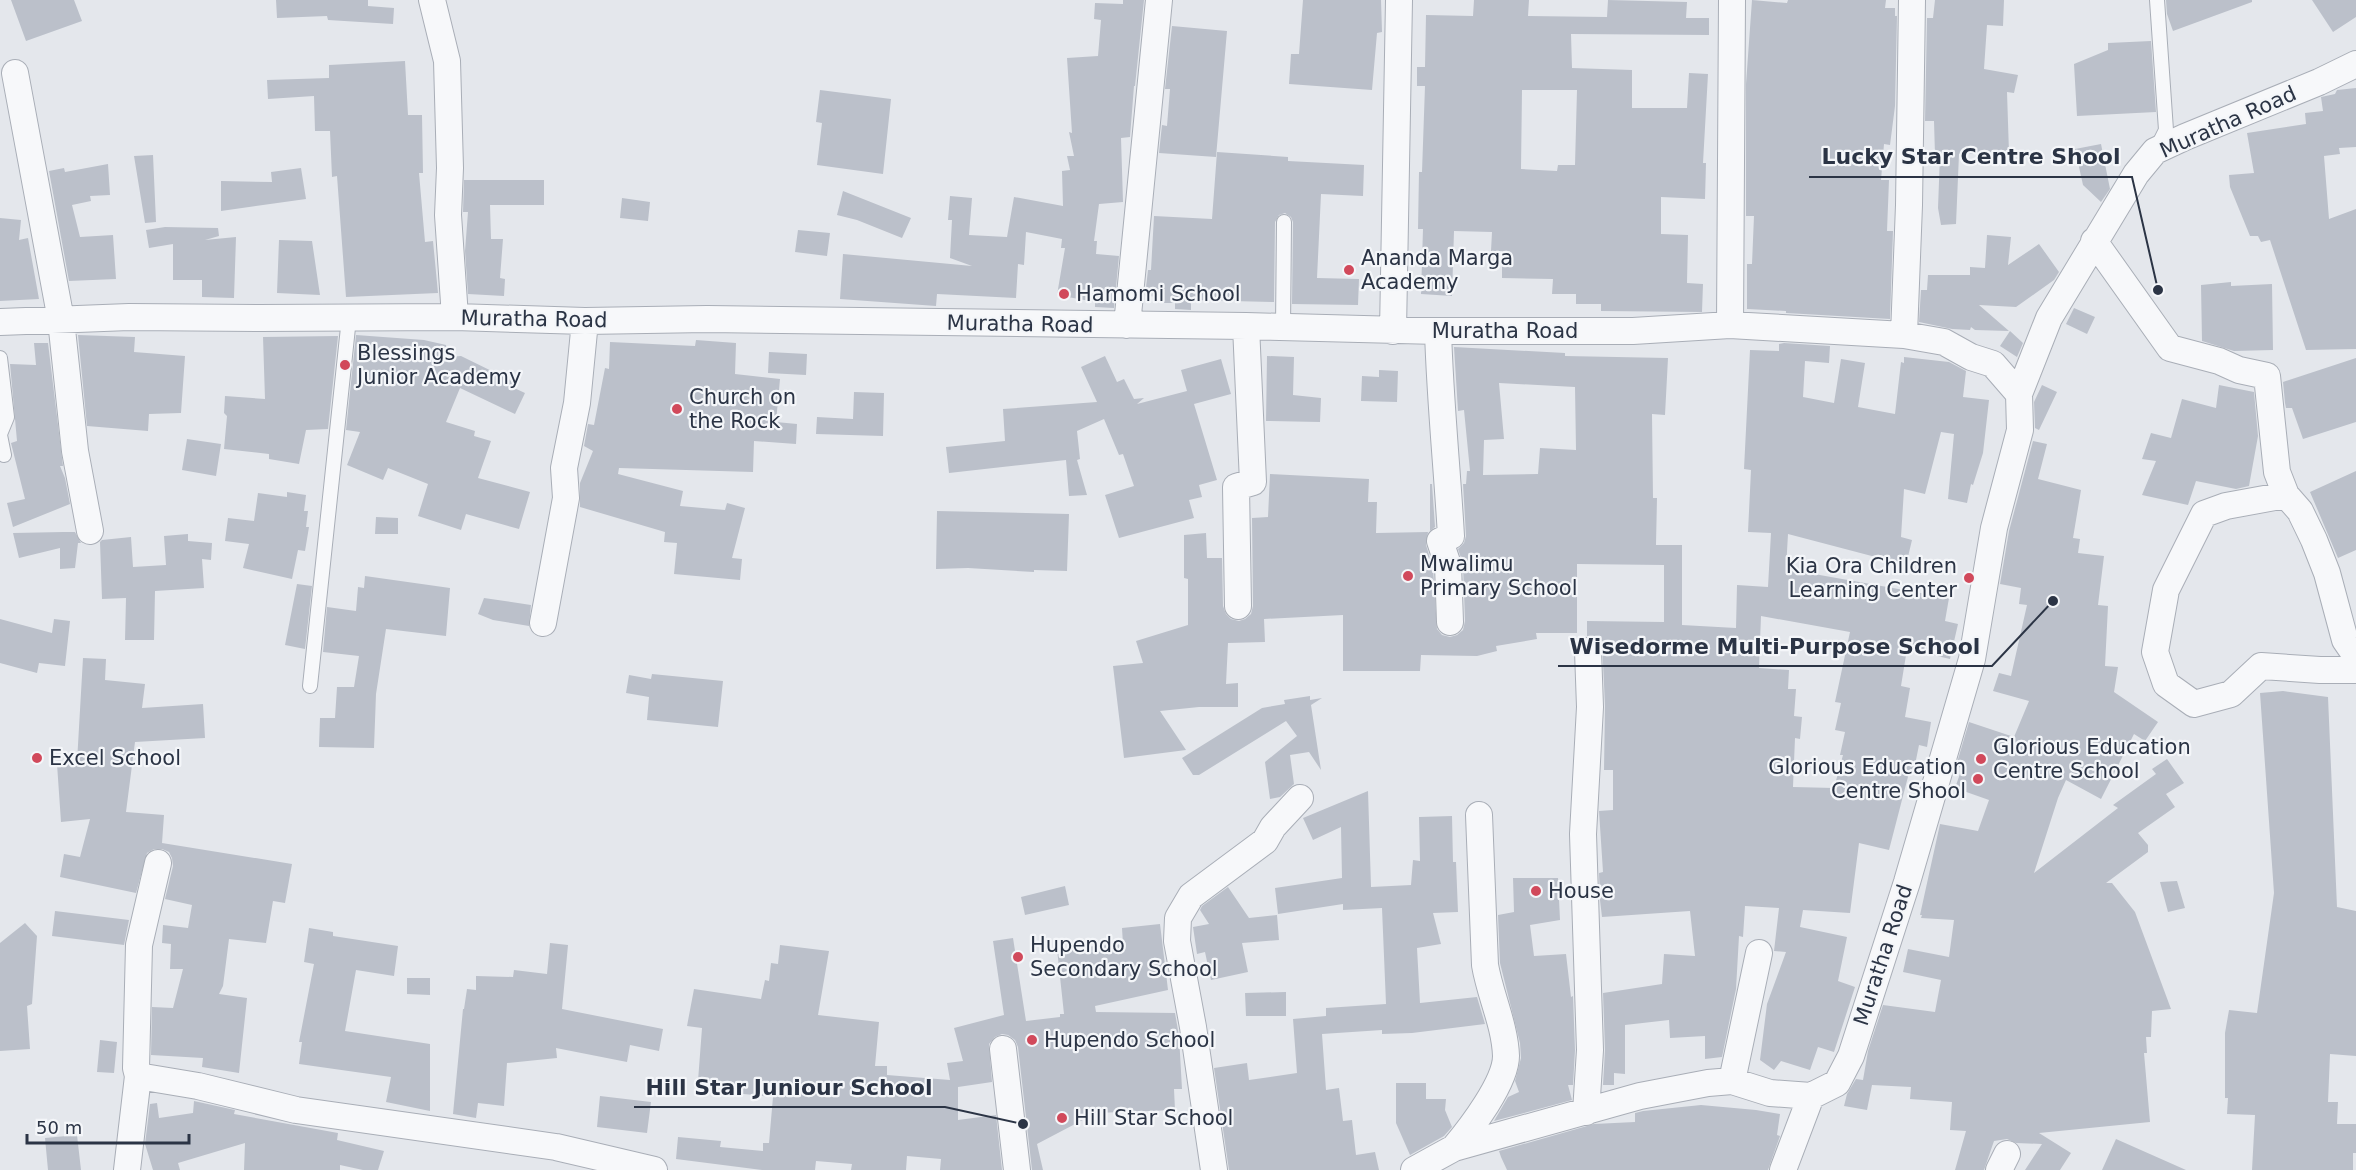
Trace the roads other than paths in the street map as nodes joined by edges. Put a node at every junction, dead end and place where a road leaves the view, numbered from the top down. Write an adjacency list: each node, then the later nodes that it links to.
1 (432, 0): 12 (street)
2 (1159, 0): 17 (street)
3 (1399, 0): 21 (street)
4 (1732, 0): 18 (street)
5 (1912, 0): 23 (street)
6 (2157, 0): 9 (lane)
7 (2356, 64): 9 (street, Muratha Road)
8 (15, 73): 14 (street)
9 (2155, 152): 11 (street, Muratha Road)
10 (1284, 222): 20 (lane)
11 (2094, 241): 25 (street, Muratha Road); 28 (street)
12 (455, 317): 13 (street, Muratha Road); 15 (street, Muratha Road)
13 (349, 318): 14 (street, Muratha Road); 36 (lane)
14 (61, 320): 16 (street, Muratha Road); 29 (street)
15 (585, 321): 17 (street, Muratha Road); 32 (street)
16 (0, 322)
17 (1126, 325): 19 (street, Muratha Road)
18 (1730, 325): 22 (street, Muratha Road); 23 (street, Muratha Road)
19 (1246, 326): 20 (street, Muratha Road); 30 (street)
20 (1283, 328): 21 (street, Muratha Road)
21 (1393, 331): 22 (street, Muratha Road)
22 (1438, 331): 31 (street)
23 (1904, 335): 25 (street, Muratha Road)
24 (0, 358): 26 (lane)
25 (2019, 394): 44 (street, Muratha Road)
26 (0, 434): 27 (lane)
27 (4, 456)
28 (2286, 495): 34 (street); 35 (street)
29 (90, 531)
30 (1238, 606)
31 (1450, 622)
32 (543, 623)
33 (1588, 651): 45 (street)
34 (2356, 656)
35 (2356, 670)
36 (310, 686)
37 (1300, 798): 50 (street)
38 (1479, 815): 46 (street)
39 (158, 863): 42 (street)
40 (1759, 953): 43 (street)
41 (1003, 1049): 49 (street)
42 (138, 1076): 47 (street); 48 (street)
43 (1732, 1081): 44 (street); 45 (street)
44 (1811, 1096): 52 (street)
45 (1586, 1112): 46 (street)
46 (1454, 1148): 51 (street)
47 (127, 1170)
48 (654, 1170)
49 (1017, 1170)
50 (1214, 1170)
51 (1414, 1170)
52 (1783, 1170)

